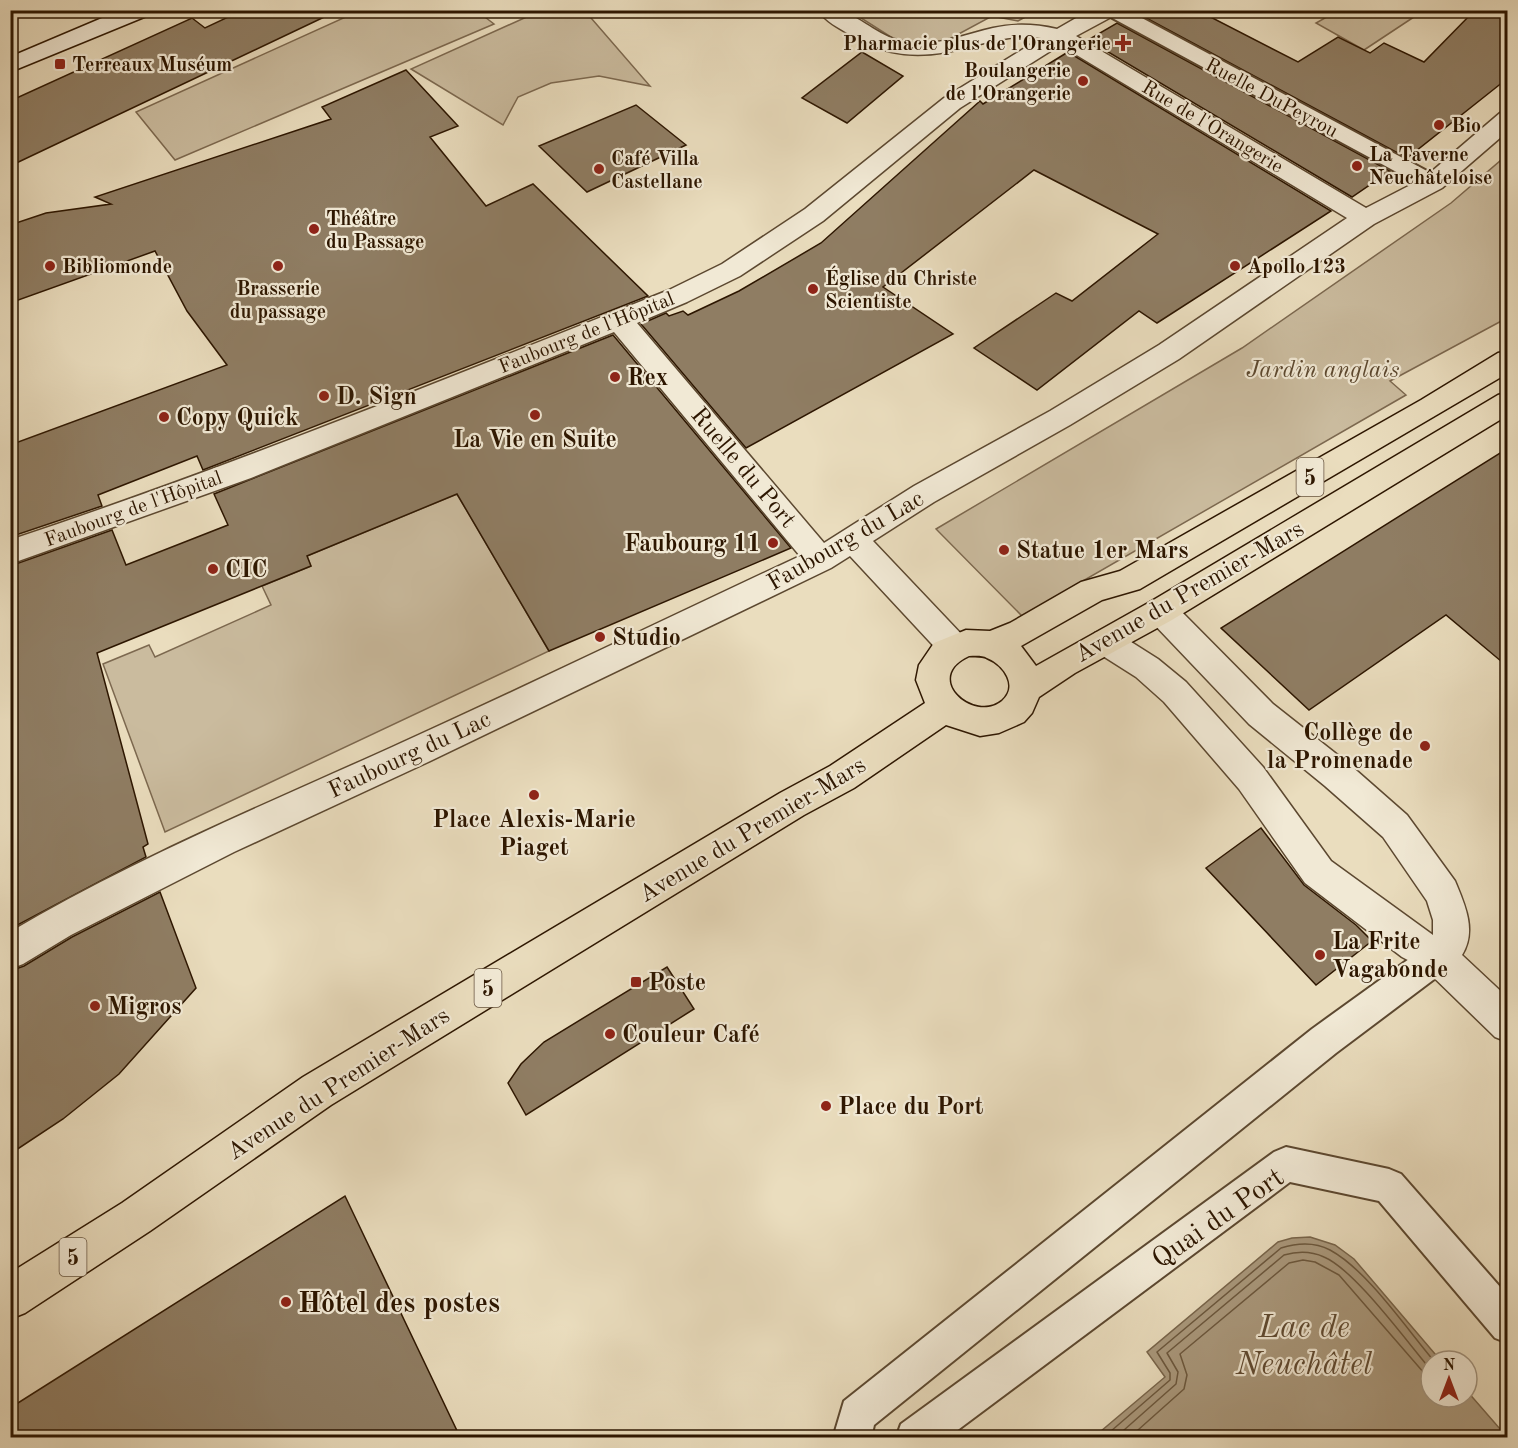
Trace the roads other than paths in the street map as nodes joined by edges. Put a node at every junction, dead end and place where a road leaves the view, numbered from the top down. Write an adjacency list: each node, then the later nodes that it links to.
1 (141, 10): 6 (street)
2 (828, 10): 5 (street, Rue de l'Orangerie)
3 (1049, 10): 5 (street)
4 (1110, 10): 5 (street, Faubourg de l'Hôpital); 8 (lane, Ruelle DuPeyrou)
5 (1060, 36): 9 (street, Rue de l'Orangerie); 10 (street, Faubourg de l'Hôpital)
6 (10, 65)
7 (1508, 118): 8 (street, Faubourg du Lac)
8 (1432, 183): 9 (street, Faubourg du Lac)
9 (1365, 218): 13 (street, Faubourg du Lac)
10 (619, 320): 14 (street, Faubourg de l'Hôpital); 15 (street, Ruelle du Port)
11 (1508, 360): 18 (main road, Avenue du Premier-Mars / 5)
12 (1508, 402): 16 (main road, Avenue du Premier-Mars / 5)
13 (853, 539): 15 (street, Faubourg du Lac); 19 (street)
14 (10, 552)
15 (820, 560): 22 (street, Faubourg du Lac)
16 (1161, 611): 17 (main road, Avenue du Premier-Mars); 23 (street)
17 (1106, 642): 20 (main road, Avenue du Premier-Mars); 23 (street)
18 (992, 645): 19 (main road); 20 (main road)
19 (954, 646): 21 (main road)
20 (1026, 689): 21 (main road)
21 (946, 708): 25 (main road, Avenue du Premier-Mars / 5)
22 (10, 952)
23 (1438, 957): 24 (street); 27 (lane)
24 (1508, 1024)
25 (10, 1298)
26 (1508, 1325): 28 (lane, Quai du Port)
27 (852, 1437)
28 (915, 1437)

